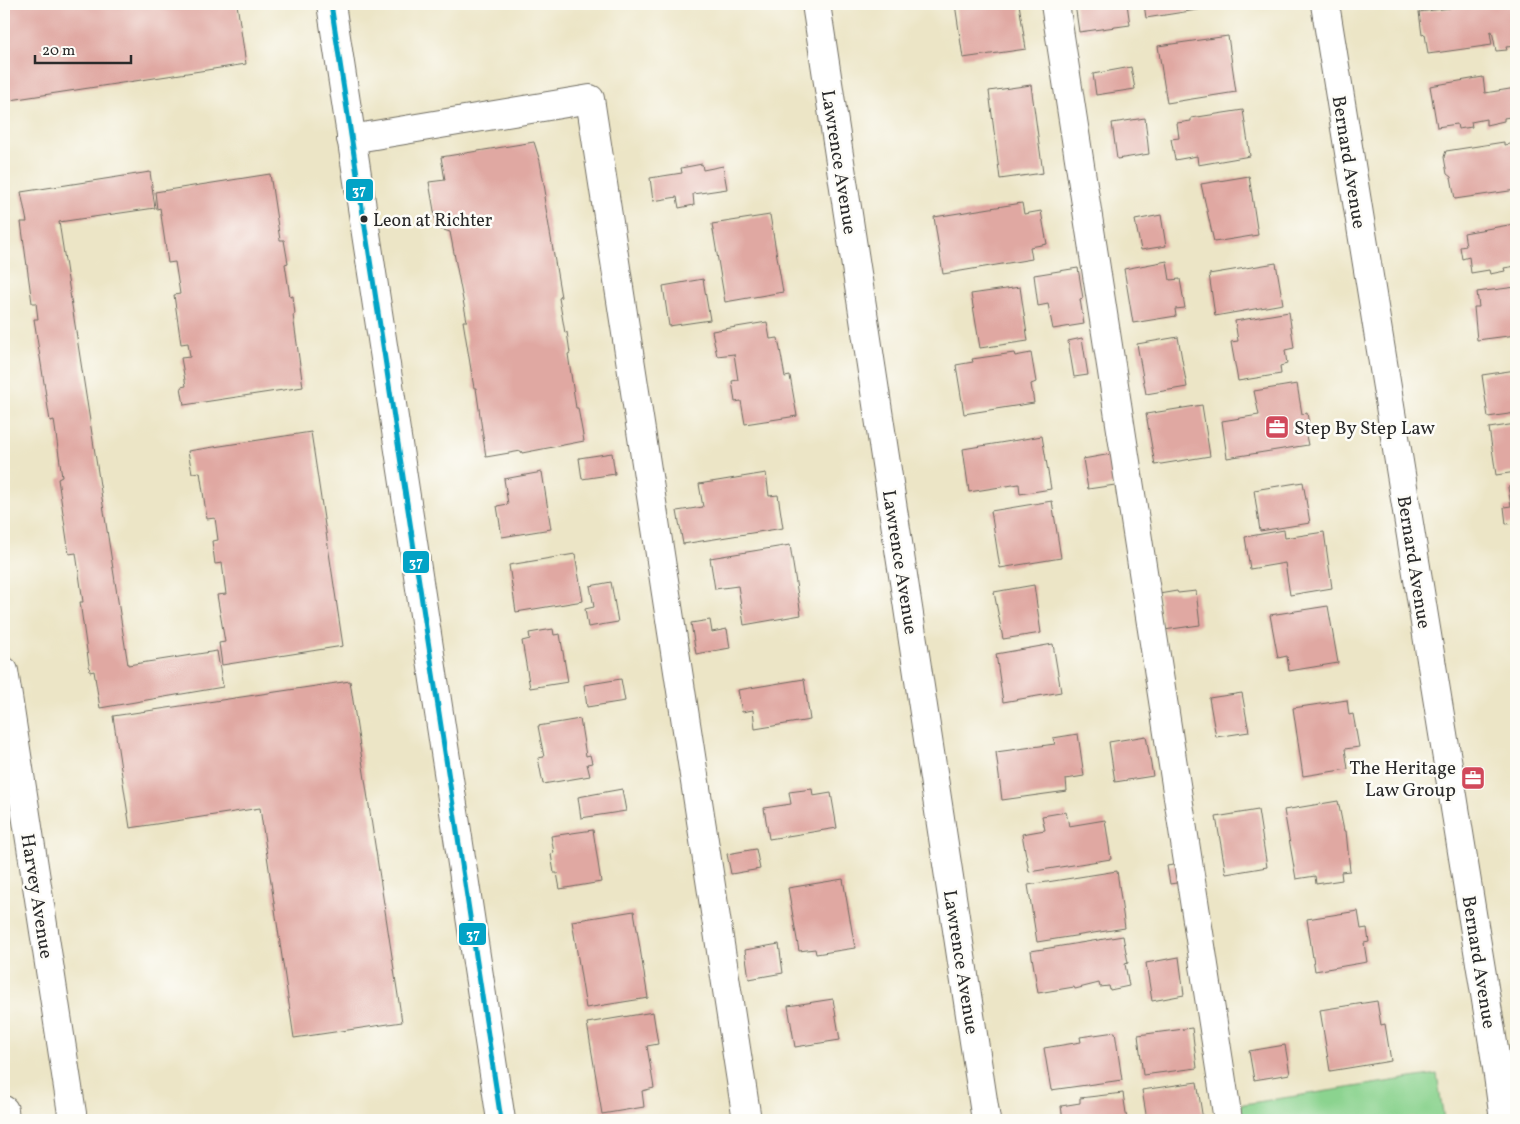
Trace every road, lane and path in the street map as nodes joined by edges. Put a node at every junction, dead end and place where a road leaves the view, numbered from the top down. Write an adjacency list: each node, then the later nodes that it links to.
1 (331, 4): 5 (main road)
2 (816, 4): 12 (main road, Lawrence Avenue)
3 (1055, 4): 13 (main road)
4 (1325, 4): 14 (main road, Bernard Avenue)
5 (351, 139): 10 (main road); 11 (main road)
6 (4, 671): 9 (main road, Harvey Avenue)
7 (4, 1110): 8 (main road)
8 (5, 1120)
9 (73, 1120)
10 (501, 1120)
11 (748, 1120)
12 (986, 1120)
13 (1228, 1120)
14 (1504, 1120)

